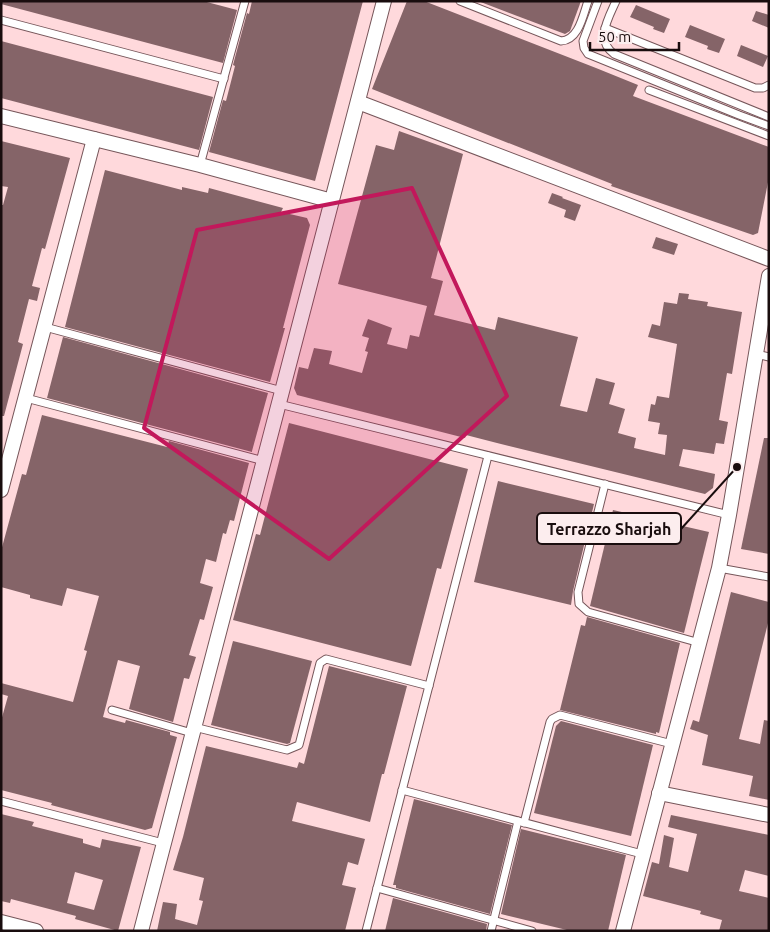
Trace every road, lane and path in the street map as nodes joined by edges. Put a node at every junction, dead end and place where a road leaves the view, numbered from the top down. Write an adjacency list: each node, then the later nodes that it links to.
1 (245, 1): 9 (lane)
2 (384, 1): 12 (street)
3 (460, 1): 4 (lane)
4 (588, 1)
5 (598, 1): 15 (lane)
6 (616, 1): 8 (lane)
7 (1, 20): 9 (lane)
8 (605, 28): 10 (lane); 14 (lane)
9 (224, 79): 18 (lane)
10 (769, 85)
11 (649, 90): 16 (lane)
12 (358, 102): 19 (street); 20 (street)
13 (1, 116): 17 (street)
14 (769, 117)
15 (769, 126)
16 (769, 136)
17 (94, 139): 18 (street); 23 (street)
18 (200, 165): 19 (street)
19 (332, 201): 25 (street)
20 (769, 259)
21 (769, 276): 22 (street)
22 (765, 324): 24 (street)
23 (45, 327): 25 (lane); 26 (street)
24 (762, 356): 31 (street)
25 (280, 397): 27 (lane); 28 (street)
26 (26, 398): 28 (lane); 30 (street)
27 (488, 456): 29 (lane); 35 (lane)
28 (264, 461): 37 (street)
29 (605, 484): 31 (lane); 34 (lane)
30 (1, 490)
31 (729, 515): 32 (street)
32 (719, 568): 33 (lane); 34 (street)
33 (769, 577)
34 (700, 643): 38 (street)
35 (429, 686): 37 (lane); 39 (lane)
36 (112, 710): 37 (lane)
37 (193, 730): 44 (street)
38 (672, 744): 40 (street); 43 (lane)
39 (402, 790): 43 (lane); 46 (lane)
40 (659, 793): 42 (street); 45 (street)
41 (1, 801): 44 (lane)
42 (769, 815)
43 (521, 822): 45 (lane); 47 (lane)
44 (164, 843): 50 (street)
45 (642, 854): 54 (street)
46 (376, 888): 47 (lane); 51 (lane)
47 (494, 920): 52 (lane); 53 (lane)
48 (1, 922): 49 (street)
49 (36, 931)
50 (141, 931)
51 (366, 931)
52 (492, 931)
53 (532, 931)
54 (623, 931)

